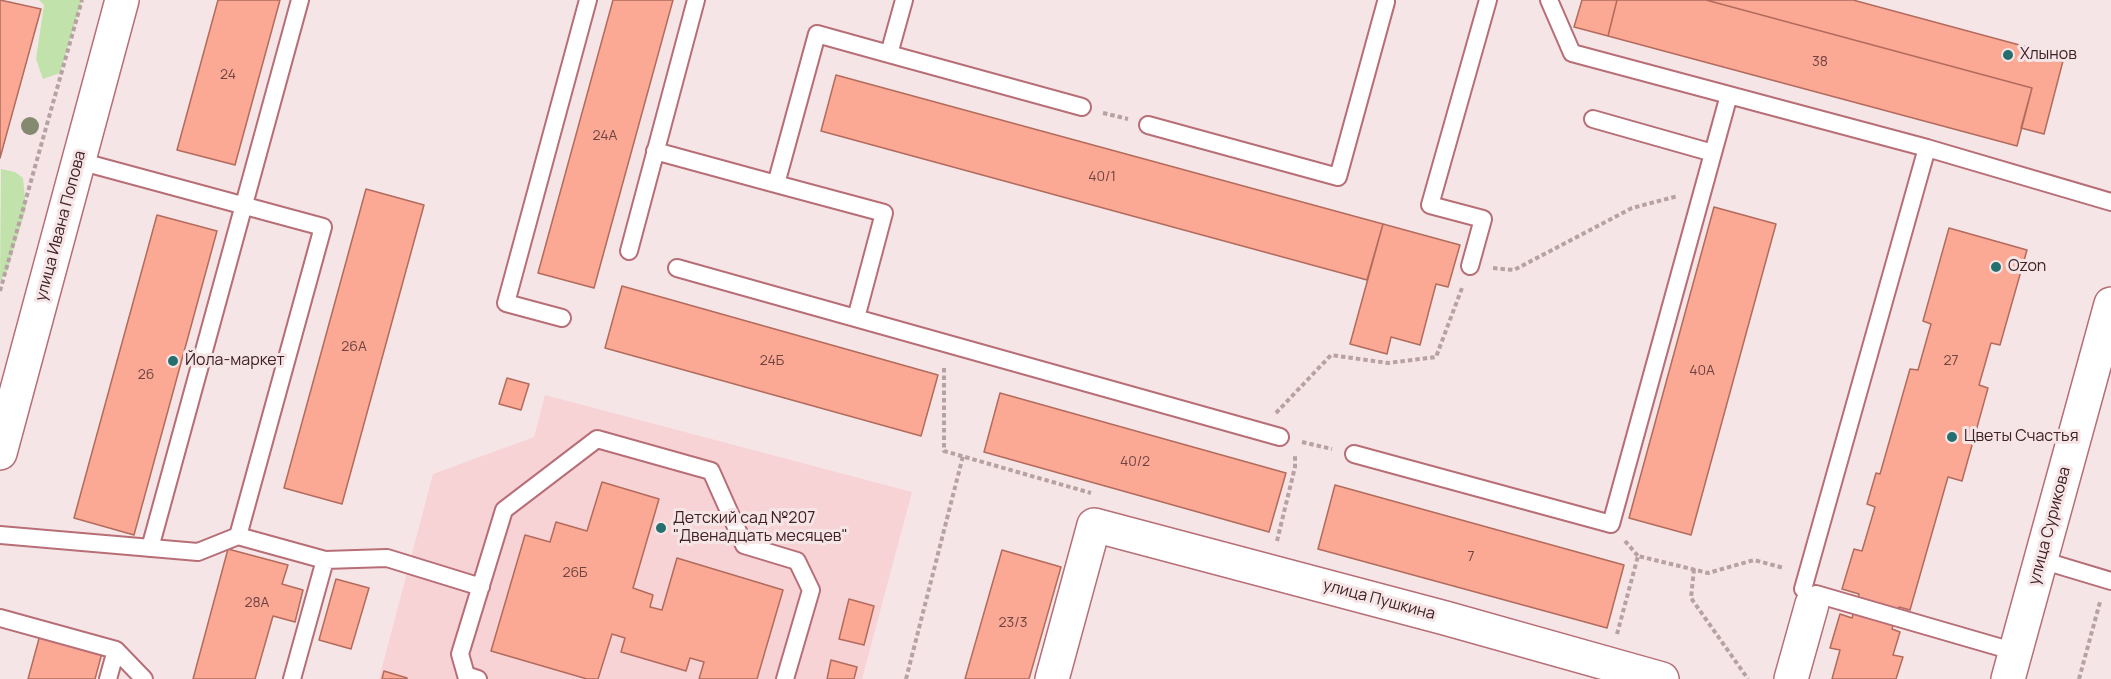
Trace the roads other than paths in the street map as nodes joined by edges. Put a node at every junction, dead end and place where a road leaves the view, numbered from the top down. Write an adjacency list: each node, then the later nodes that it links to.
1 (122, 0): 17 (street, улица Ивана Попова)
2 (300, 0): 20 (lane)
3 (588, 0): 25 (lane)
4 (696, 0): 15 (lane)
5 (904, 0): 9 (lane)
6 (1488, 0): 22 (lane)
7 (1550, 0): 10 (lane)
8 (1386, 1): 13 (lane)
9 (889, 54): 11 (lane); 18 (lane)
10 (1729, 95): 14 (lane); 16 (lane)
11 (1082, 107)
12 (1593, 119): 16 (lane)
13 (1148, 125)
14 (1927, 148): 19 (lane); 38 (lane)
15 (655, 151): 18 (lane); 21 (lane)
16 (1713, 153): 30 (lane)
17 (79, 161): 20 (lane); 27 (street, улица Ивана Попова)
18 (776, 184): 26 (lane)
19 (2111, 202)
20 (244, 205): 32 (lane); 33 (lane)
21 (629, 251)
22 (1470, 266)
23 (677, 268): 26 (lane)
24 (2111, 304): 35 (street, улица Сурикова)
25 (562, 318)
26 (856, 318): 28 (lane)
27 (8, 388): 29 (street, улица Ивана Попова)
28 (1287, 439)
29 (0, 453)
30 (1354, 454)
31 (0, 535): 33 (lane)
32 (238, 536): 33 (lane); 34 (lane)
33 (150, 548)
34 (325, 560): 37 (lane); 44 (lane)
35 (2041, 560): 36 (lane); 41 (street, улица Сурикова)
36 (2108, 580)
37 (481, 587): 45 (lane); 46 (lane)
38 (1809, 590): 41 (lane); 49 (street)
39 (0, 618): 40 (lane)
40 (116, 650): 42 (lane); 43 (lane)
41 (2012, 666)
42 (108, 679)
43 (144, 679)
44 (292, 679)
45 (478, 679)
46 (785, 679)
47 (1052, 679): 48 (street, улица Пушкина)
48 (1662, 679)
49 (1791, 679)

